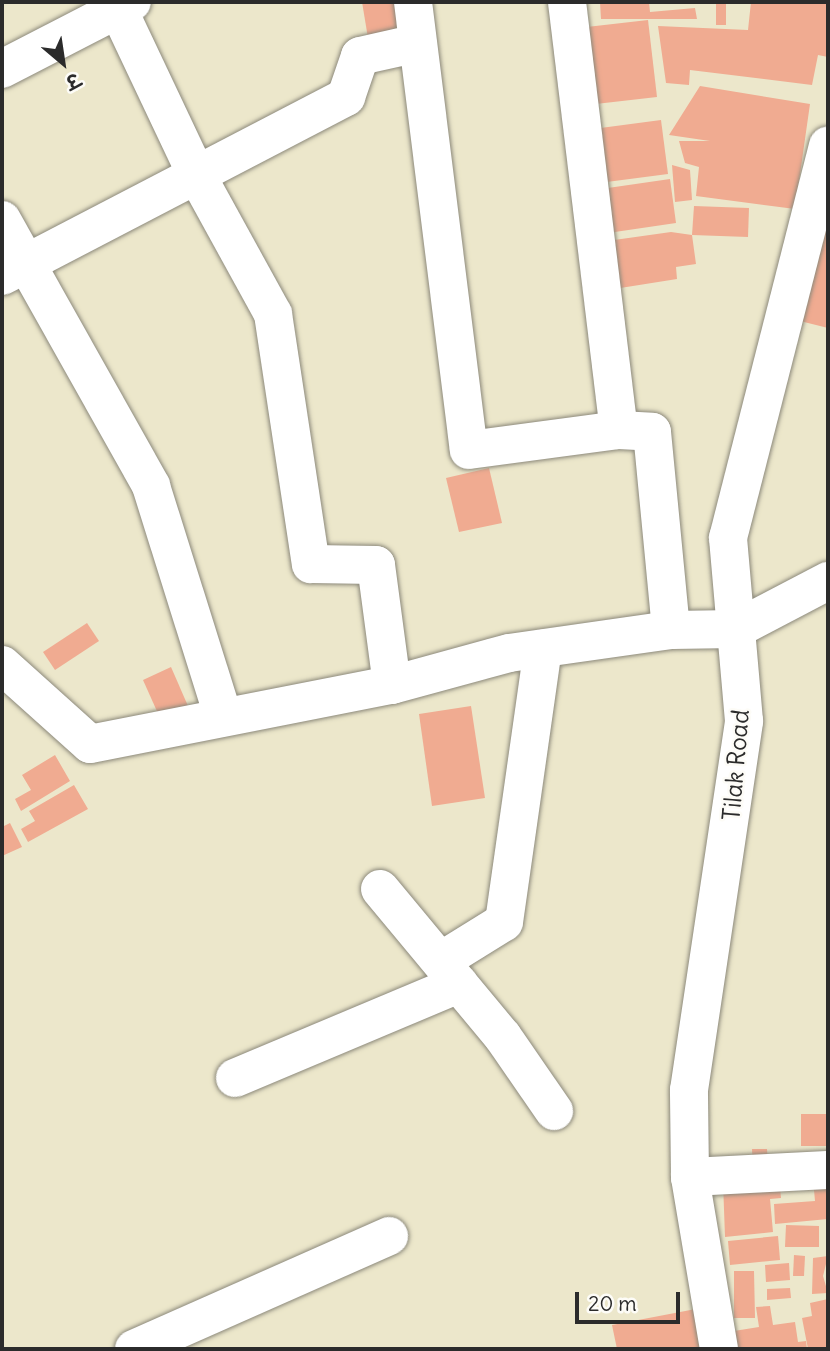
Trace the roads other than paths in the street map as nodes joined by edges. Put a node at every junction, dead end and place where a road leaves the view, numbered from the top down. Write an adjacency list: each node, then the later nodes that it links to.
1 (413, 2): 4 (street)
2 (567, 2): 10 (street)
3 (125, 5): 5 (street); 7 (street)
4 (418, 43): 7 (street); 10 (street)
5 (2, 69)
6 (828, 146): 12 (street, Tilak Road)
7 (195, 172): 9 (street); 16 (street)
8 (2, 220): 9 (street)
9 (13, 270): 17 (street)
10 (619, 430): 13 (street)
11 (828, 581): 12 (street)
12 (736, 629): 13 (street); 23 (street, Tilak Road)
13 (671, 630): 14 (street)
14 (543, 649): 16 (street); 19 (street)
15 (2, 665): 17 (street)
16 (392, 685): 17 (street)
17 (223, 716)
18 (380, 889): 19 (street)
19 (450, 972): 20 (street); 21 (street)
20 (235, 1078)
21 (554, 1111)
22 (828, 1170): 23 (street)
23 (690, 1177): 26 (street, Tilak Road)
24 (389, 1236): 25 (street)
25 (134, 1349)
26 (719, 1349)

